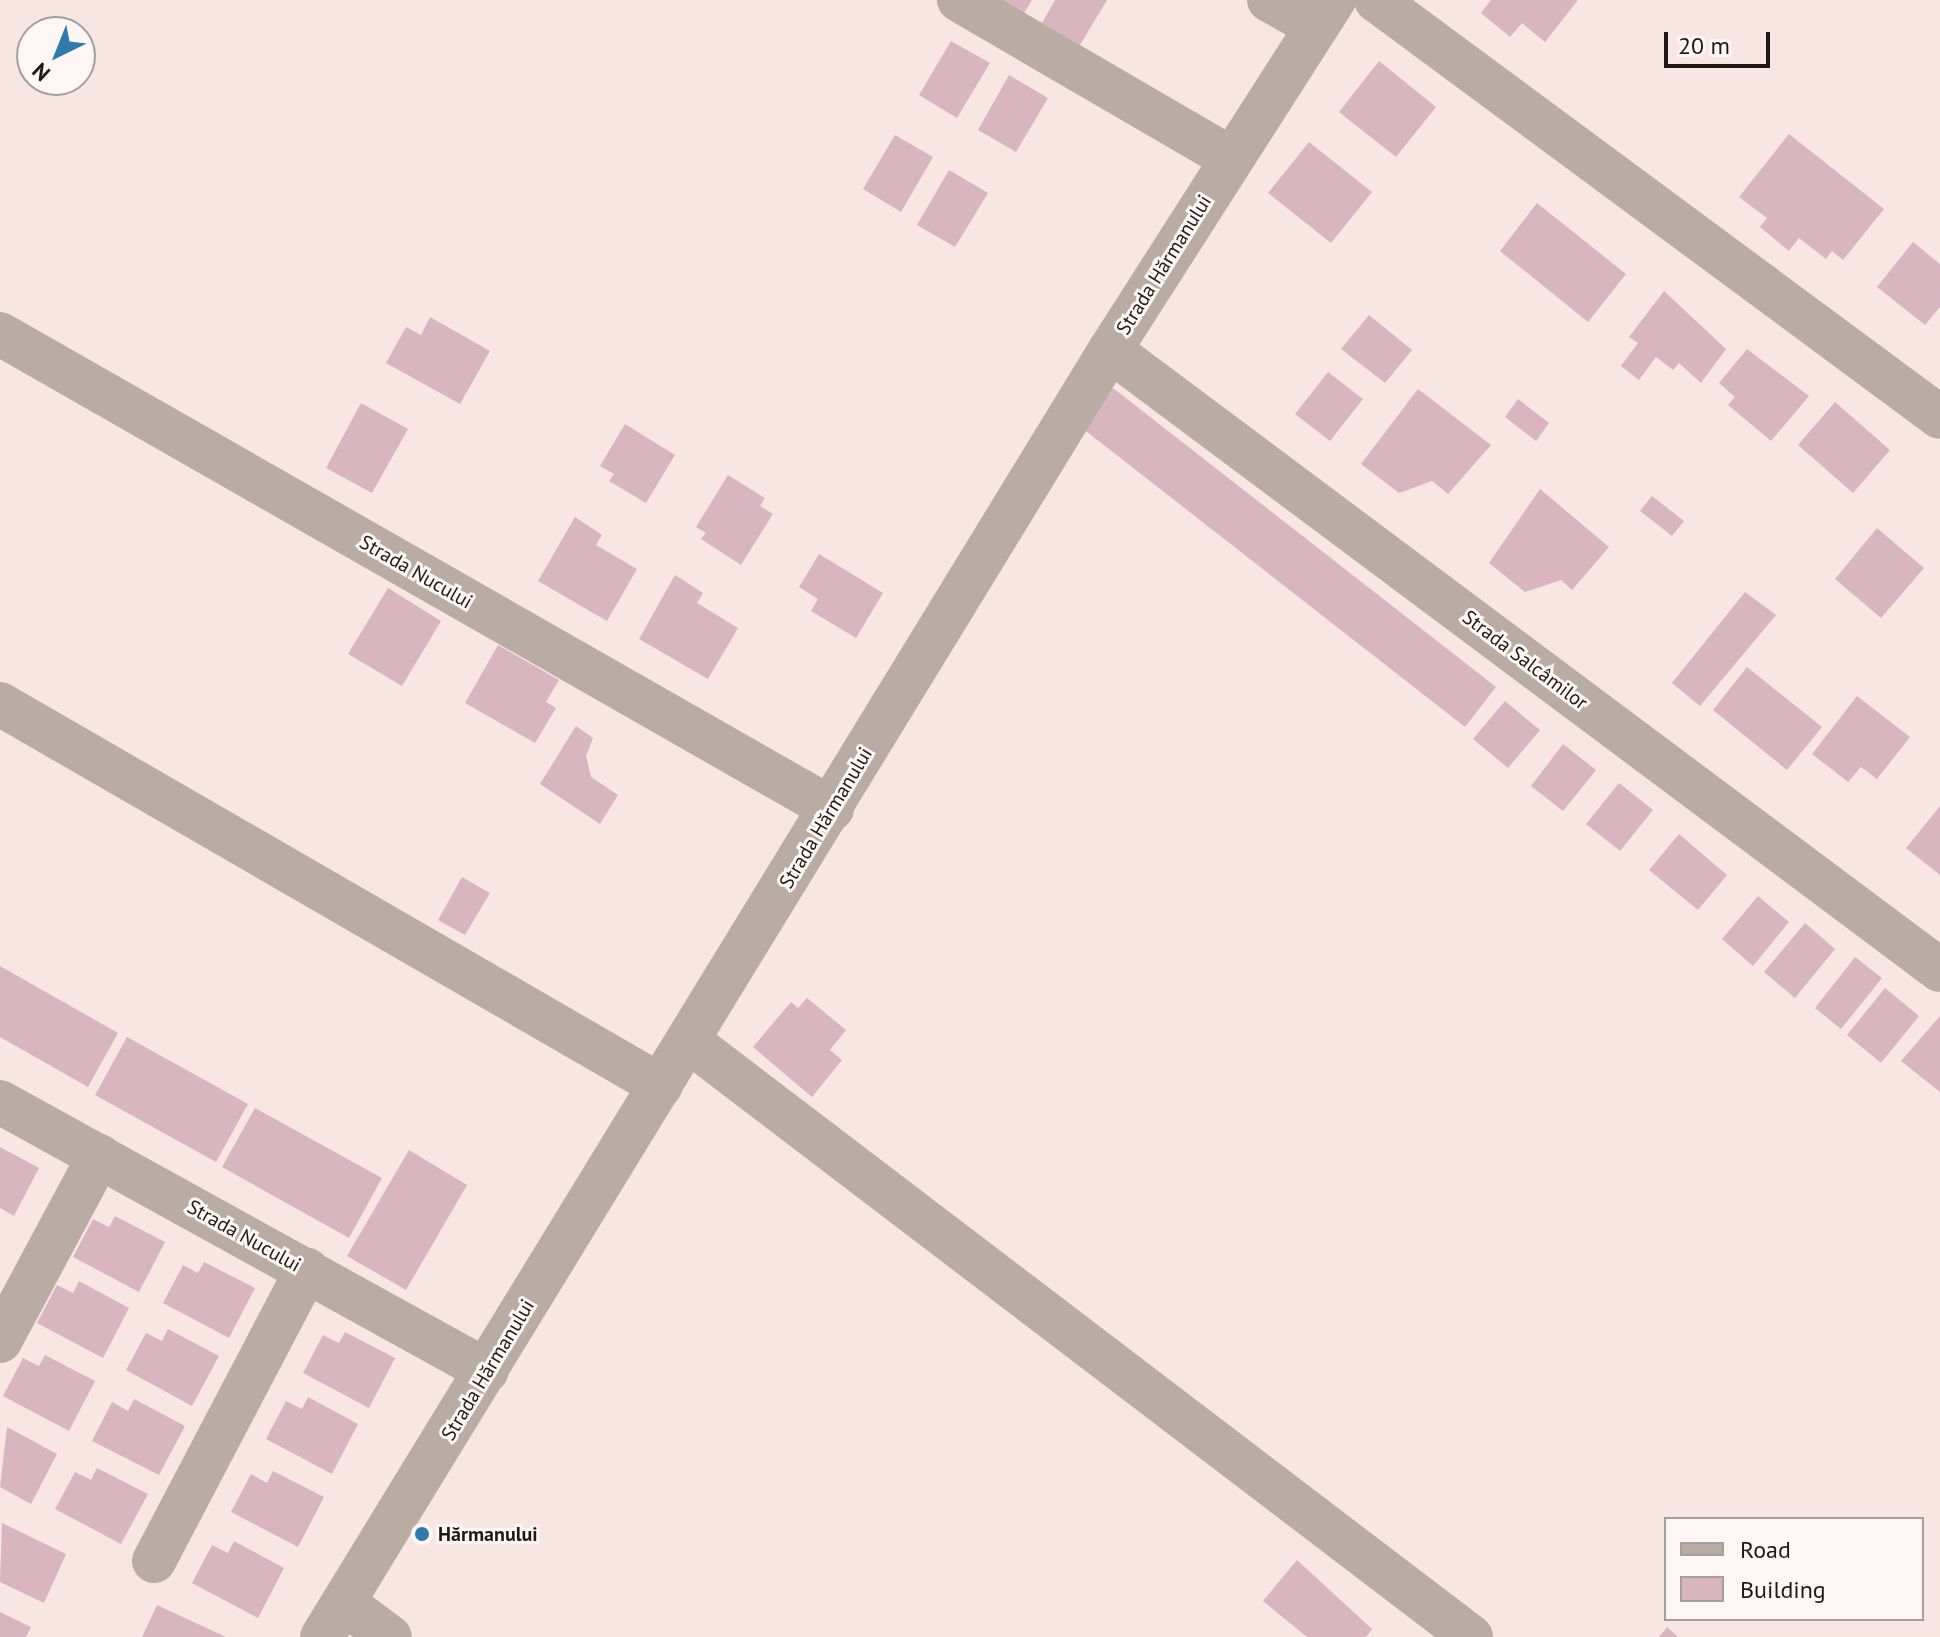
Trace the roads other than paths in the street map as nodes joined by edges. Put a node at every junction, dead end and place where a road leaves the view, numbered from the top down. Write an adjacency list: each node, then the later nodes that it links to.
1 (959, 0): 5 (street)
2 (1269, 0): 4 (street)
3 (1376, 0): 8 (street)
4 (1325, 13): 5 (street, Strada Hărmanului)
5 (1231, 158): 7 (street, Strada Hărmanului)
6 (0, 334): 10 (street, Strada Nucului)
7 (1110, 350): 10 (street, Strada Hărmanului); 11 (street, Strada Salcâmilor)
8 (1940, 417)
9 (0, 704): 13 (street)
10 (832, 809): 12 (street, Strada Hărmanului)
11 (1940, 970)
12 (690, 1042): 13 (street, Strada Hărmanului); 22 (street)
13 (661, 1086): 18 (street, Strada Hărmanului)
14 (0, 1102): 15 (street, Strada Nucului)
15 (99, 1156): 16 (street, Strada Nucului); 17 (street)
16 (307, 1270): 18 (street, Strada Nucului); 19 (street)
17 (0, 1341)
18 (487, 1371): 20 (street, Strada Hărmanului)
19 (154, 1561)
20 (333, 1620): 21 (street)
21 (390, 1637)
22 (1471, 1637)

